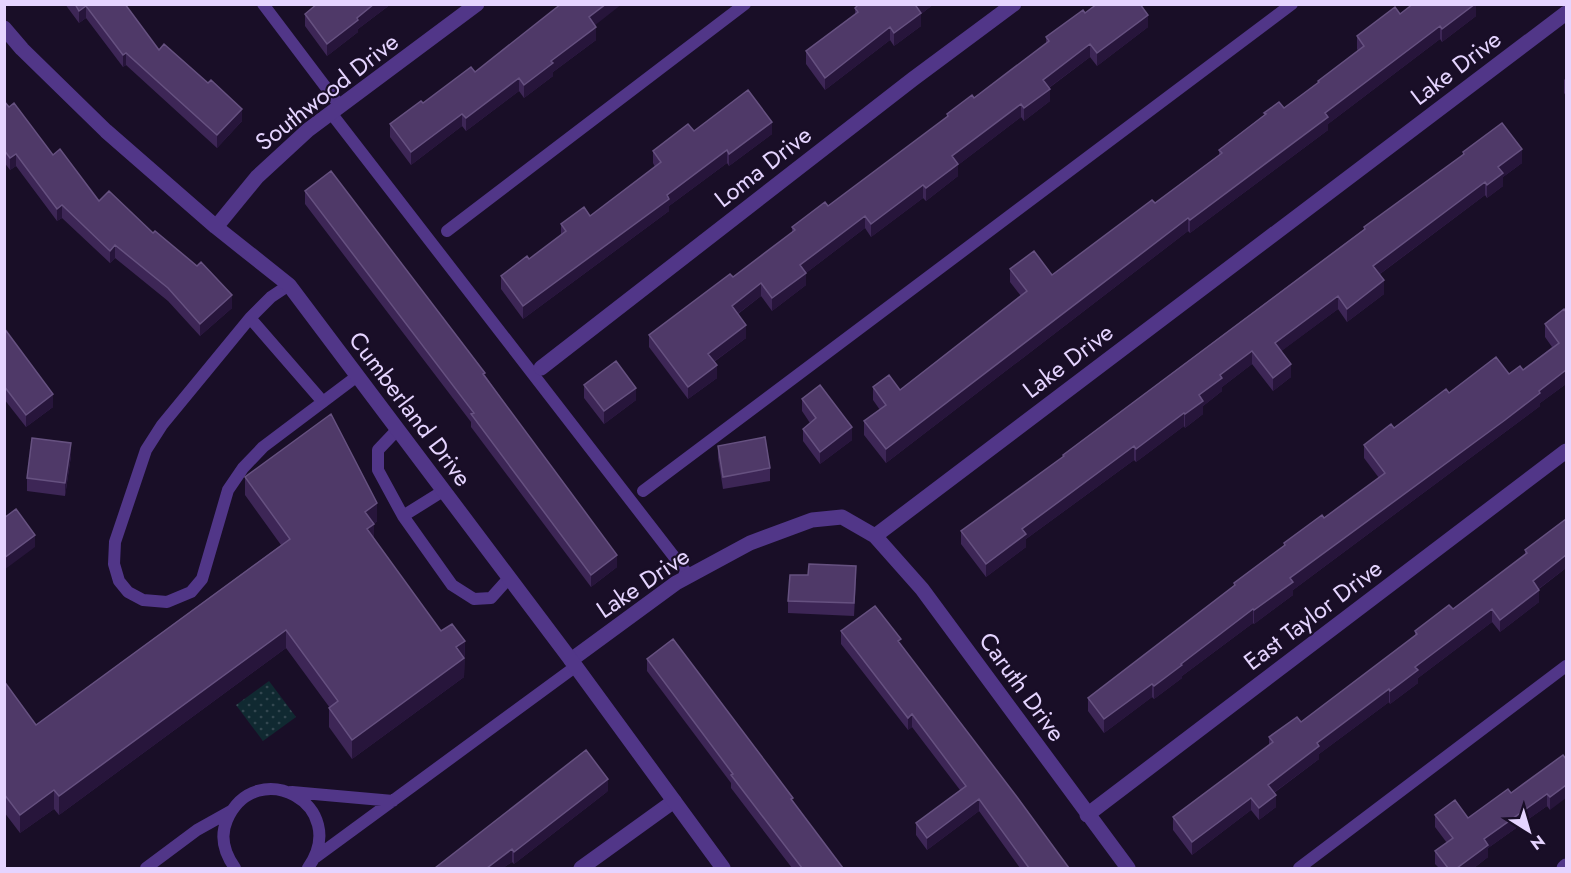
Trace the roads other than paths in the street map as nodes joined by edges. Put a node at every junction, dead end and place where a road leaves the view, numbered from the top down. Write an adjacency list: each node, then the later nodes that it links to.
1 (263, 4): 8 (lane)
2 (477, 4): 8 (street, Southwood Drive)
3 (745, 4): 10 (lane)
4 (1292, 4): 19 (lane)
5 (1011, 5): 13 (street, Loma Drive)
6 (1566, 13): 21 (street, Lake Drive)
7 (4, 28): 9 (street, Cumberland Drive)
8 (336, 110): 9 (street, Southwood Drive); 22 (lane)
9 (216, 227): 11 (street, Cumberland Drive)
10 (447, 231)
11 (289, 285): 12 (lane); 14 (street, Cumberland Drive)
12 (250, 318): 15 (lane); 15 (lane)
13 (541, 368)
14 (356, 377): 15 (lane); 16 (street, Cumberland Drive)
15 (323, 402)
16 (398, 430): 18 (street, Cumberland Drive); 20 (lane)
17 (1566, 452): 30 (street, East Taylor Drive)
18 (443, 491): 20 (lane); 23 (street, Cumberland Drive)
19 (643, 491)
20 (403, 516): 23 (lane)
21 (875, 536): 22 (street, Lake Drive); 30 (street, Caruth Drive)
22 (689, 576): 24 (street, Lake Drive)
23 (509, 578): 24 (street, Cumberland Drive)
24 (573, 664): 27 (lane); 28 (street, Cumberland Drive)
25 (1566, 666): 38 (lane)
26 (287, 791): 27 (lane); 29 (lane); 31 (lane)
27 (393, 801): 31 (lane)
28 (674, 801): 35 (street); 36 (street, Cumberland Drive)
29 (231, 812): 32 (lane); 33 (lane)
30 (1087, 815): 37 (street, Caruth Drive)
31 (316, 857): 34 (lane)
32 (146, 868)
33 (235, 868)
34 (308, 868)
35 (581, 868)
36 (723, 868)
37 (1128, 868)
38 (1299, 868)

